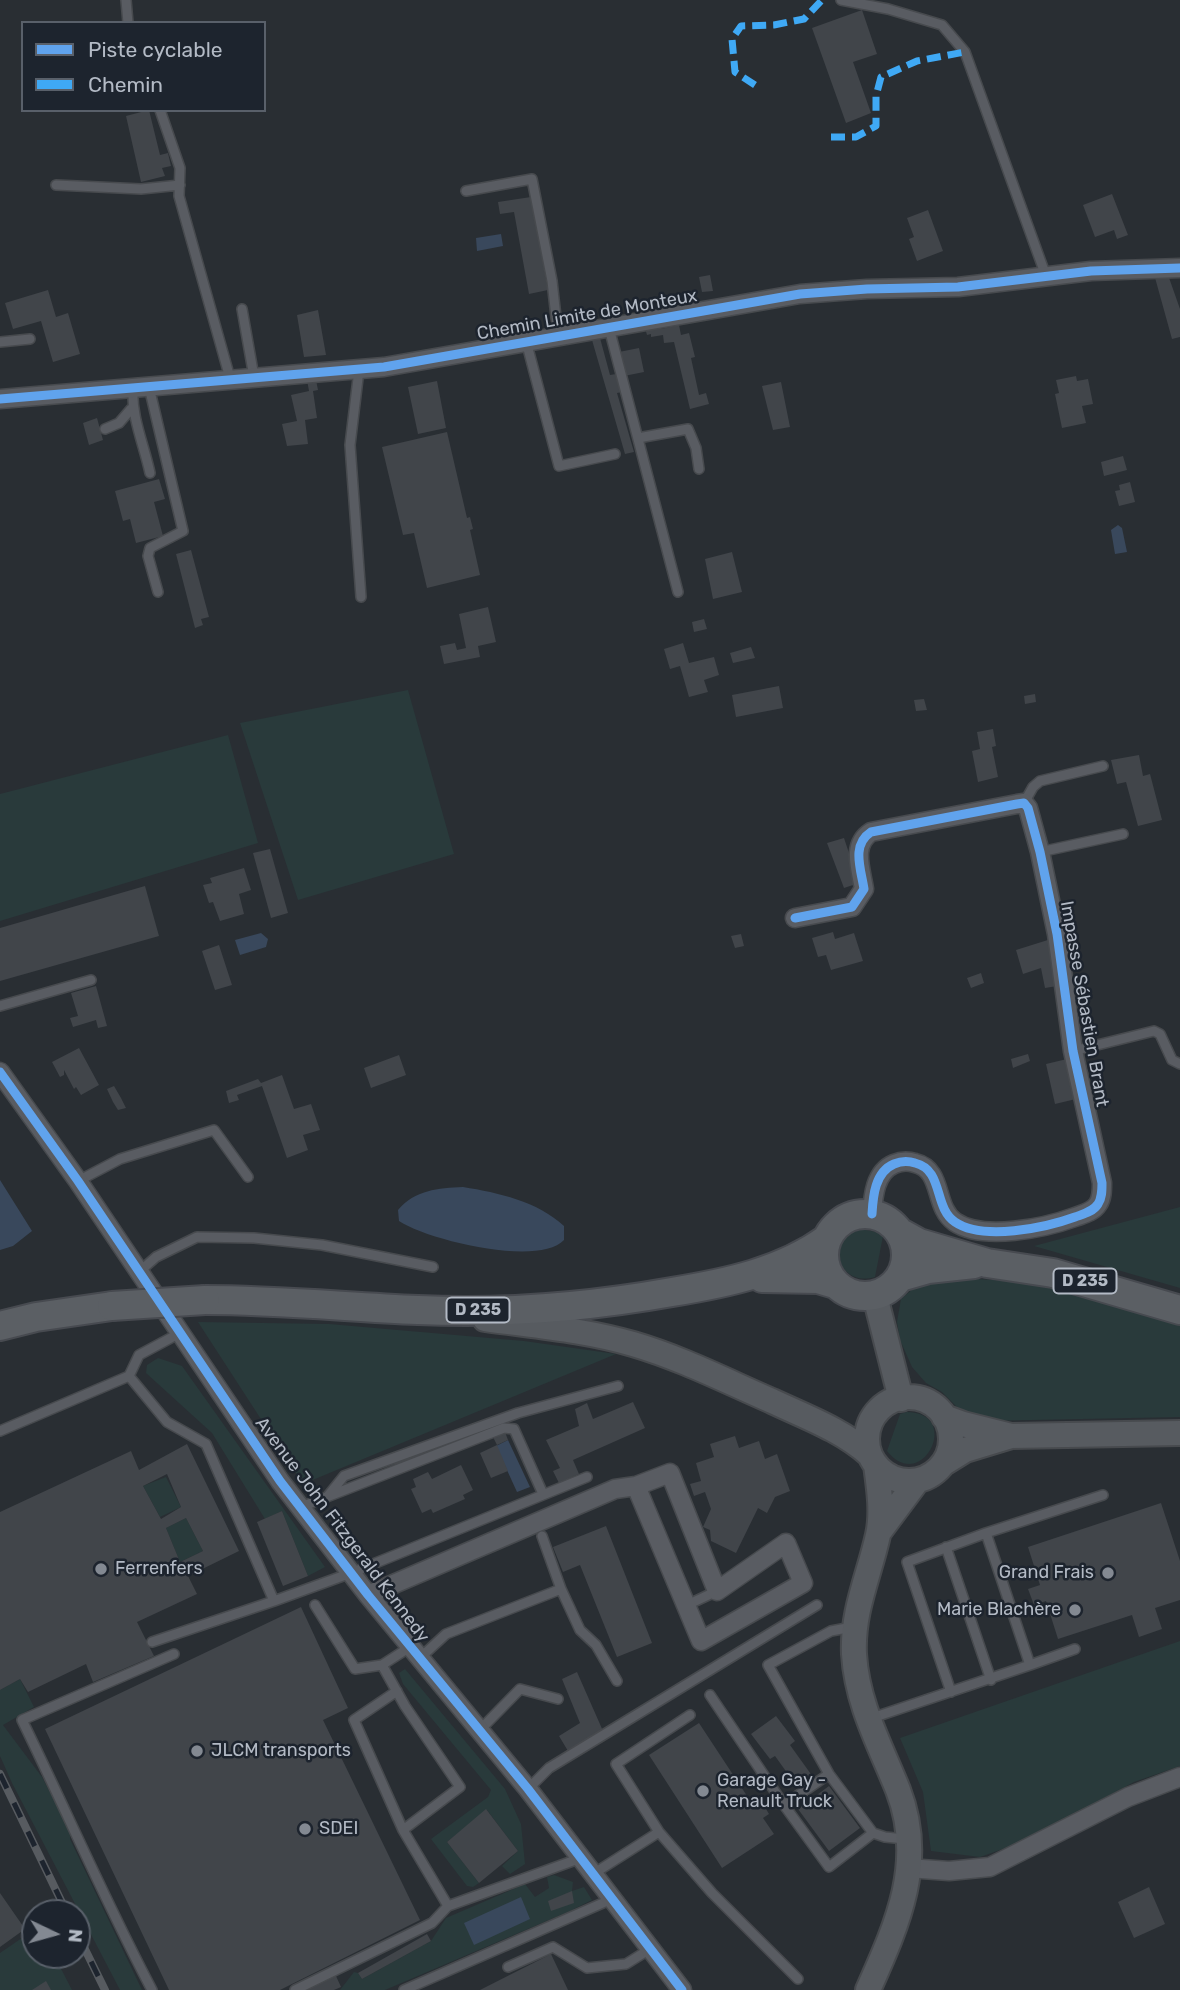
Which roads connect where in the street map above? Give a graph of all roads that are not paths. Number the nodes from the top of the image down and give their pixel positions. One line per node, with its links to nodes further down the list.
1 (126, 0): 3 (lane)
2 (841, 0): 9 (lane)
3 (128, 21)
4 (161, 112): 6 (lane)
5 (56, 185): 6 (lane)
6 (180, 185): 18 (lane)
7 (466, 191): 12 (lane)
8 (1180, 268): 9 (street, Chemin Limite de Monteux)
9 (1046, 276): 11 (street, Chemin Limite de Monteux)
10 (242, 309): 17 (lane)
11 (609, 328): 12 (street, Chemin Limite de Monteux); 23 (lane)
12 (558, 335): 14 (street, Chemin Limite de Monteux)
13 (30, 339): 15 (lane)
14 (526, 341): 16 (street, Chemin Limite de Monteux); 24 (lane)
15 (0, 342)
16 (359, 370): 17 (street, Chemin Limite de Monteux); 29 (lane)
17 (254, 377): 18 (street, Chemin Limite de Monteux)
18 (230, 378): 19 (street, Chemin Limite de Monteux)
19 (141, 388): 20 (street, Chemin Limite de Monteux); 21 (lane); 27 (lane)
20 (0, 399)
21 (131, 409): 22 (lane); 26 (lane)
22 (105, 429)
23 (638, 438): 25 (lane); 28 (lane)
24 (615, 454)
25 (699, 469)
26 (150, 473)
27 (158, 592)
28 (678, 592)
29 (361, 597)
30 (1102, 766): 31 (lane)
31 (1024, 803): 33 (street, Impasse Sébastien Brant); 34 (street)
32 (1123, 834): 33 (lane)
33 (1040, 852): 37 (street, Impasse Sébastien Brant)
34 (795, 918)
35 (91, 980): 36 (lane)
36 (0, 1006)
37 (1073, 1051): 38 (lane); 42 (street, Impasse Sébastien Brant)
38 (1180, 1063)
39 (0, 1072): 41 (street, Avenue John Fitzgerald Kennedy)
40 (248, 1177): 41 (lane)
41 (78, 1181): 47 (street, Avenue John Fitzgerald Kennedy)
42 (872, 1214): 43 (main road); 44 (main road)
43 (899, 1232): 45 (main road, D 235); 48 (main road)
44 (827, 1239): 49 (main road, D 235); 50 (main road)
45 (988, 1263): 48 (main road, D 235); 53 (main road, D 235)
46 (433, 1267): 47 (lane)
47 (139, 1272): 55 (street, Avenue John Fitzgerald Kennedy)
48 (900, 1277): 51 (main road)
49 (749, 1278): 50 (main road, D 235); 52 (main road, D 235)
50 (835, 1284): 51 (main road)
51 (875, 1296): 58 (main road)
52 (419, 1310): 54 (main road, D 235, bridge); 63 (main road)
53 (1180, 1310)
54 (0, 1325)
55 (180, 1333): 56 (lane); 71 (street, Avenue John Fitzgerald Kennedy)
56 (129, 1376): 60 (lane); 80 (lane)
57 (618, 1385): 70 (lane)
58 (901, 1399): 59 (main road); 63 (main road)
59 (944, 1417): 62 (main road); 64 (main road)
60 (0, 1431)
61 (1180, 1433): 62 (main road)
62 (1010, 1436): 64 (main road)
63 (873, 1460): 66 (main road); 72 (main road)
64 (944, 1462): 66 (main road)
65 (587, 1477): 68 (lane)
66 (917, 1481): 72 (main road)
67 (636, 1486): 78 (street); 79 (street); 83 (street)
68 (543, 1494): 70 (lane); 76 (lane)
69 (1102, 1495): 73 (lane)
70 (327, 1497): 71 (lane)
71 (300, 1507): 76 (street, Avenue John Fitzgerald Kennedy)
72 (879, 1532): 84 (main road)
73 (986, 1533): 75 (lane); 90 (lane)
74 (542, 1536): 77 (lane)
75 (946, 1547): 91 (lane); 94 (lane)
76 (351, 1573): 79 (street, Avenue John Fitzgerald Kennedy); 80 (lane)
77 (561, 1589): 87 (lane); 92 (lane)
78 (717, 1591): 83 (lane); 83 (street)
79 (368, 1595): 87 (street, Avenue John Fitzgerald Kennedy)
80 (274, 1601): 85 (lane)
81 (316, 1605): 89 (lane)
82 (817, 1605): 102 (lane)
83 (685, 1606)
84 (854, 1627): 98 (main road); 100 (lane)
85 (152, 1642)
86 (1075, 1649): 90 (lane)
87 (415, 1652): 89 (lane); 99 (street, Avenue John Fitzgerald Kennedy)
88 (174, 1654): 117 (lane)
89 (382, 1665): 93 (lane)
90 (1030, 1665): 91 (lane)
91 (991, 1680): 94 (lane)
92 (617, 1681)
93 (397, 1691): 104 (lane); 104 (lane)
94 (951, 1692): 98 (lane)
95 (710, 1695): 103 (lane)
96 (558, 1699): 99 (lane)
97 (690, 1715): 105 (lane)
98 (867, 1719): 107 (main road)
99 (480, 1731): 102 (street, Avenue John Fitzgerald Kennedy)
100 (829, 1774): 103 (lane); 106 (lane)
101 (1180, 1777): 109 (street)
102 (528, 1789): 108 (street, Avenue John Fitzgerald Kennedy)
103 (784, 1805): 106 (lane)
104 (403, 1830): 112 (lane)
105 (659, 1832): 110 (lane); 116 (lane)
106 (873, 1833): 107 (lane)
107 (908, 1840): 109 (main road)
108 (580, 1858): 110 (street, Avenue John Fitzgerald Kennedy); 112 (lane)
109 (908, 1867): 114 (main road)
110 (593, 1874): 111 (street, Avenue John Fitzgerald Kennedy)
111 (612, 1899): 113 (street, Avenue John Fitzgerald Kennedy); 119 (lane)
112 (448, 1906): 118 (lane)
113 (650, 1949): 115 (lane); 120 (street, Avenue John Fitzgerald Kennedy)
114 (883, 1956): 121 (main road); 122 (main road)
115 (508, 1967)
116 (797, 1979)
117 (152, 1990)
118 (295, 1990)
119 (404, 1990)
120 (682, 1990)
121 (856, 1990)
122 (868, 1990)

